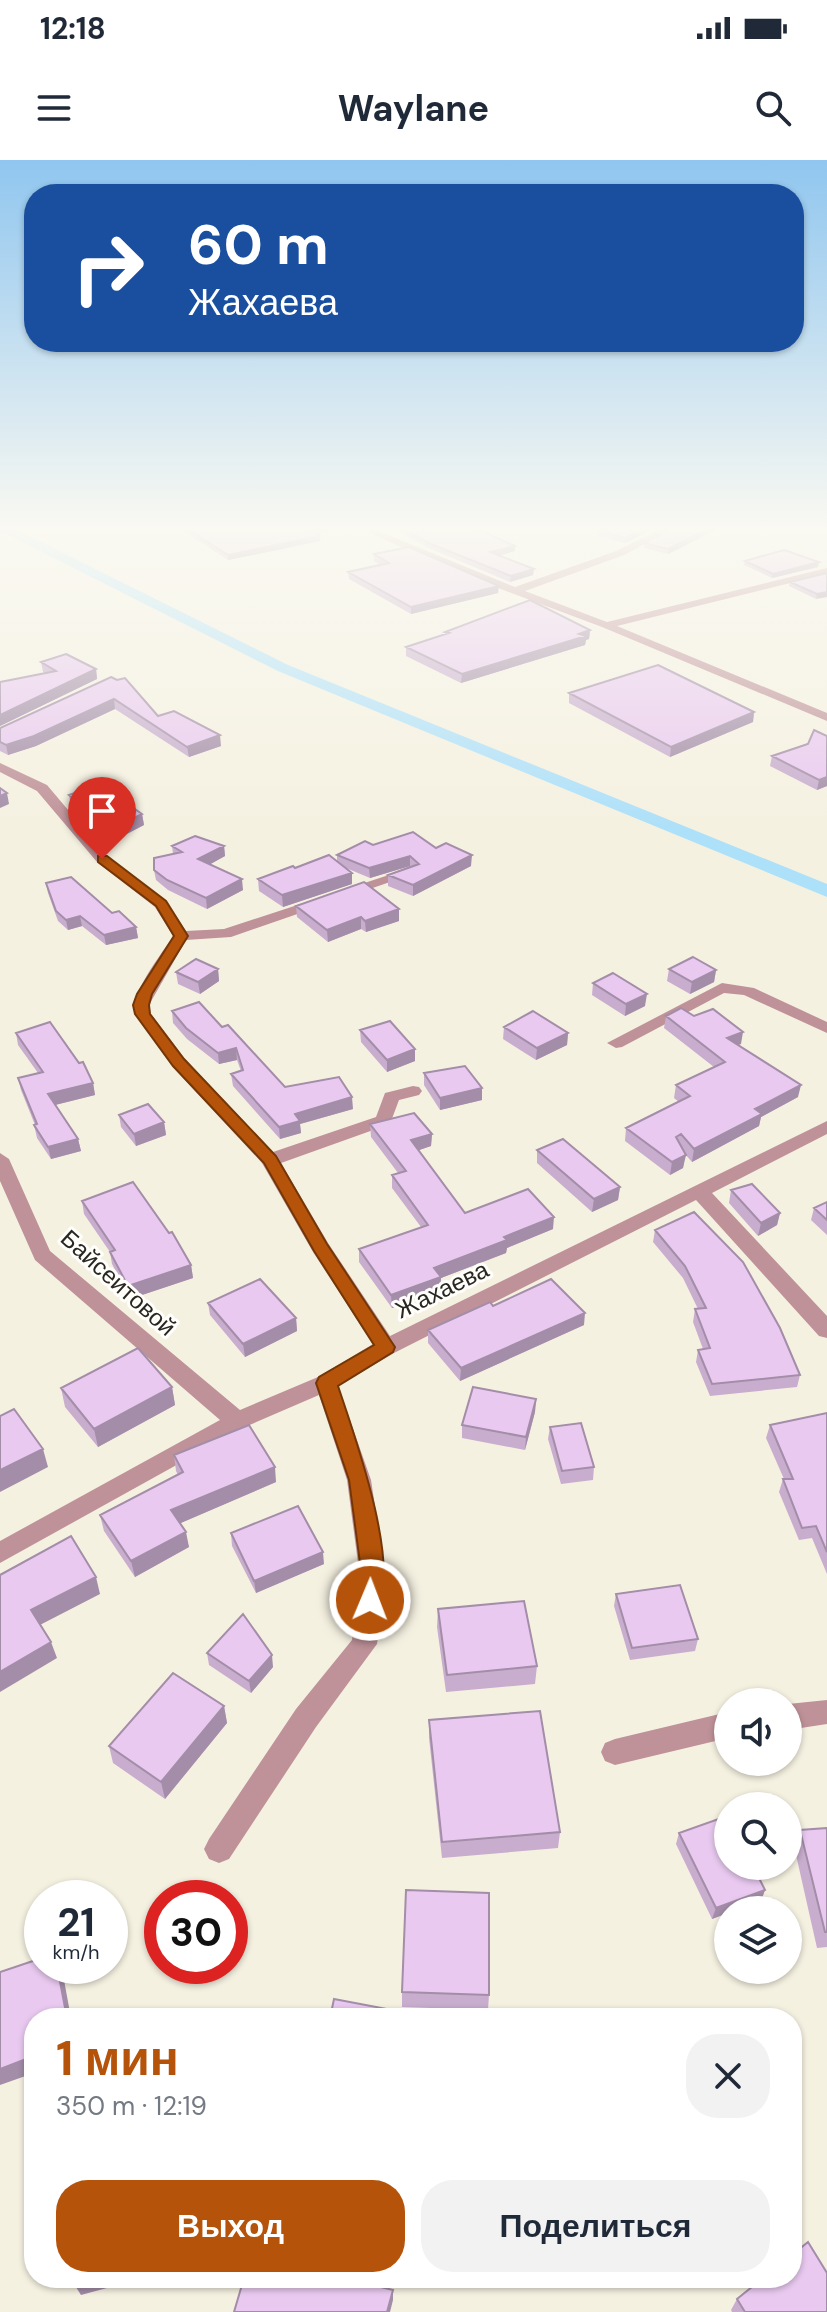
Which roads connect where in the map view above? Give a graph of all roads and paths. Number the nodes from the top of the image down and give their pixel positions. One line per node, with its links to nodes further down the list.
1 (614, 628): 2 (street)
2 (827, 717)
3 (0, 767): 5 (street)
4 (409, 873): 5 (street)
5 (181, 936): 11 (street)
6 (827, 1028): 7 (street)
7 (616, 1043)
8 (413, 1091): 11 (street)
9 (827, 1127): 12 (street, Жахаева)
10 (0, 1159): 16 (street, Байсеитовой)
11 (270, 1160): 14 (street)
12 (700, 1192): 13 (street); 14 (street, Жахаева)
13 (827, 1330)
14 (386, 1347): 15 (street, Жахаева)
15 (326, 1383): 16 (street, Жахаева); 22 (street)
16 (237, 1421): 17 (street, Жахаева)
17 (0, 1553)
18 (827, 1712): 19 (street)
19 (802, 1715)
20 (714, 1728): 21 (street)
21 (615, 1752)
22 (219, 1849)

